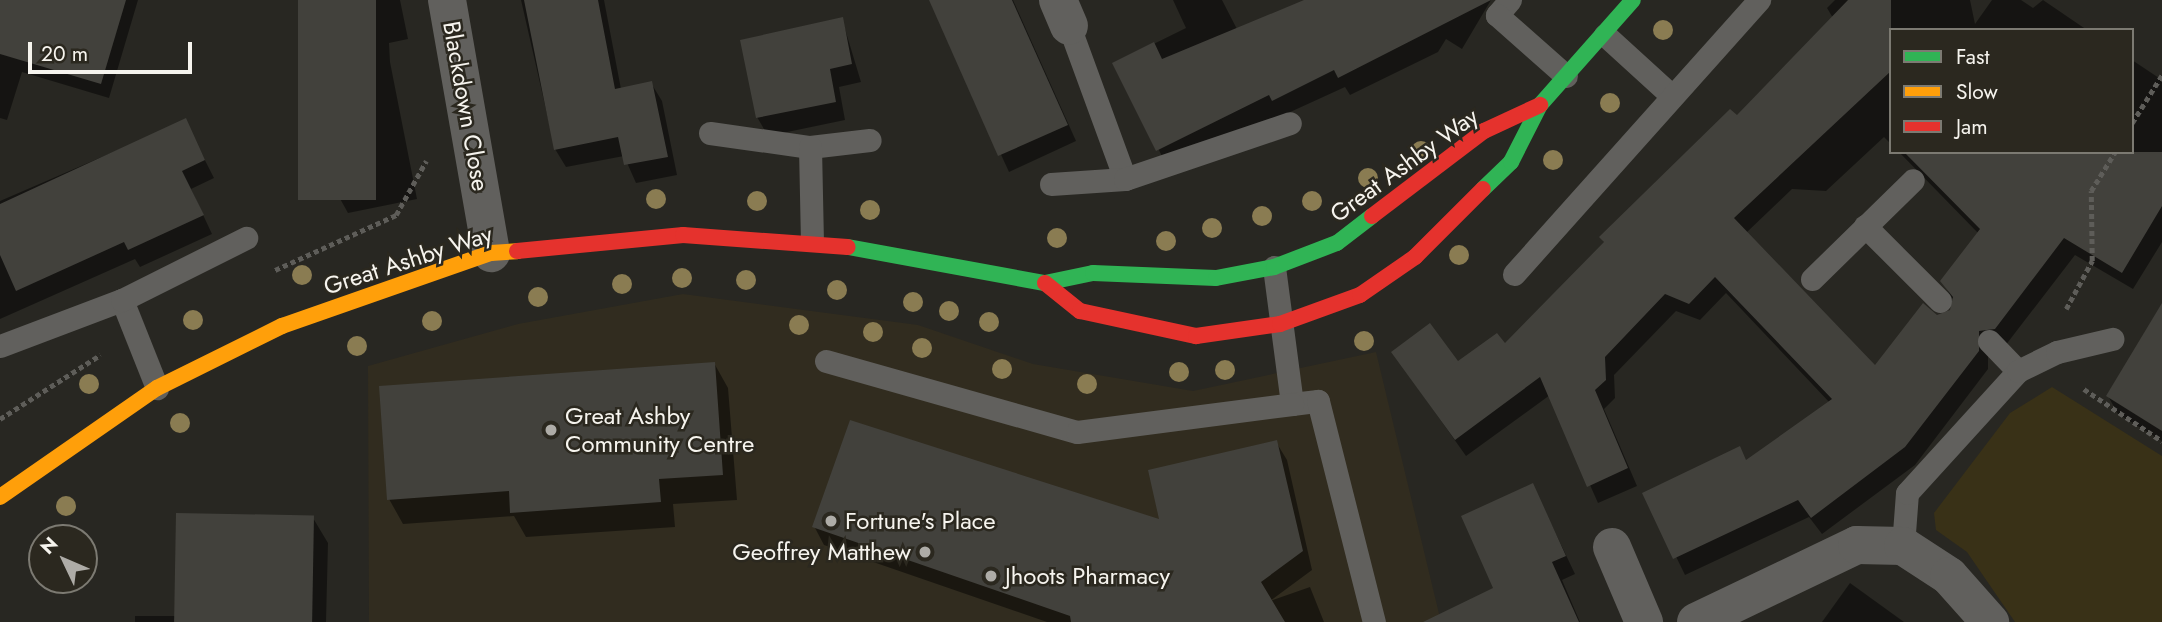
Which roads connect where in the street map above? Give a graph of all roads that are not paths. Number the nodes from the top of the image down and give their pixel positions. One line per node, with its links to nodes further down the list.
1 (447, 0): 20 (street, Blackdown Close)
2 (1510, 0): 7 (lane)
3 (1633, 0): 6 (street, Great Ashby Way)
4 (1759, 0): 8 (lane)
5 (1063, 13): 14 (lane)
6 (1605, 35): 7 (street, Great Ashby Way); 8 (lane)
7 (1566, 76): 9 (street, Great Ashby Way)
8 (1671, 95): 22 (lane)
9 (1540, 105): 21 (street, Great Ashby Way); 27 (street, Great Ashby Way)
10 (1290, 123): 14 (lane)
11 (710, 133): 13 (lane)
12 (870, 140): 13 (lane)
13 (810, 147): 19 (lane)
14 (1125, 179): 16 (lane)
15 (1913, 180): 17 (lane)
16 (1051, 184)
17 (1865, 226): 23 (lane); 26 (lane)
18 (246, 239): 25 (lane)
19 (811, 240): 20 (street, Great Ashby Way); 24 (street, Great Ashby Way)
20 (491, 253): 33 (street, Great Ashby Way)
21 (1274, 267): 24 (street, Great Ashby Way); 27 (lane)
22 (1514, 274)
23 (1812, 279)
24 (1045, 283): 27 (street, Great Ashby Way)
25 (122, 300): 30 (lane); 33 (lane)
26 (1940, 301)
27 (1280, 324): 34 (lane)
28 (2112, 339): 32 (lane)
29 (1989, 341): 32 (lane)
30 (0, 346)
31 (826, 361): 34 (lane)
32 (2018, 370): 36 (lane)
33 (158, 388): 35 (street, Great Ashby Way)
34 (1292, 404): 38 (lane)
35 (0, 497)
36 (1903, 545): 40 (street); 41 (street)
37 (1612, 548): 39 (street)
38 (1374, 622)
39 (1644, 622)
40 (1696, 622)
41 (1990, 622)

